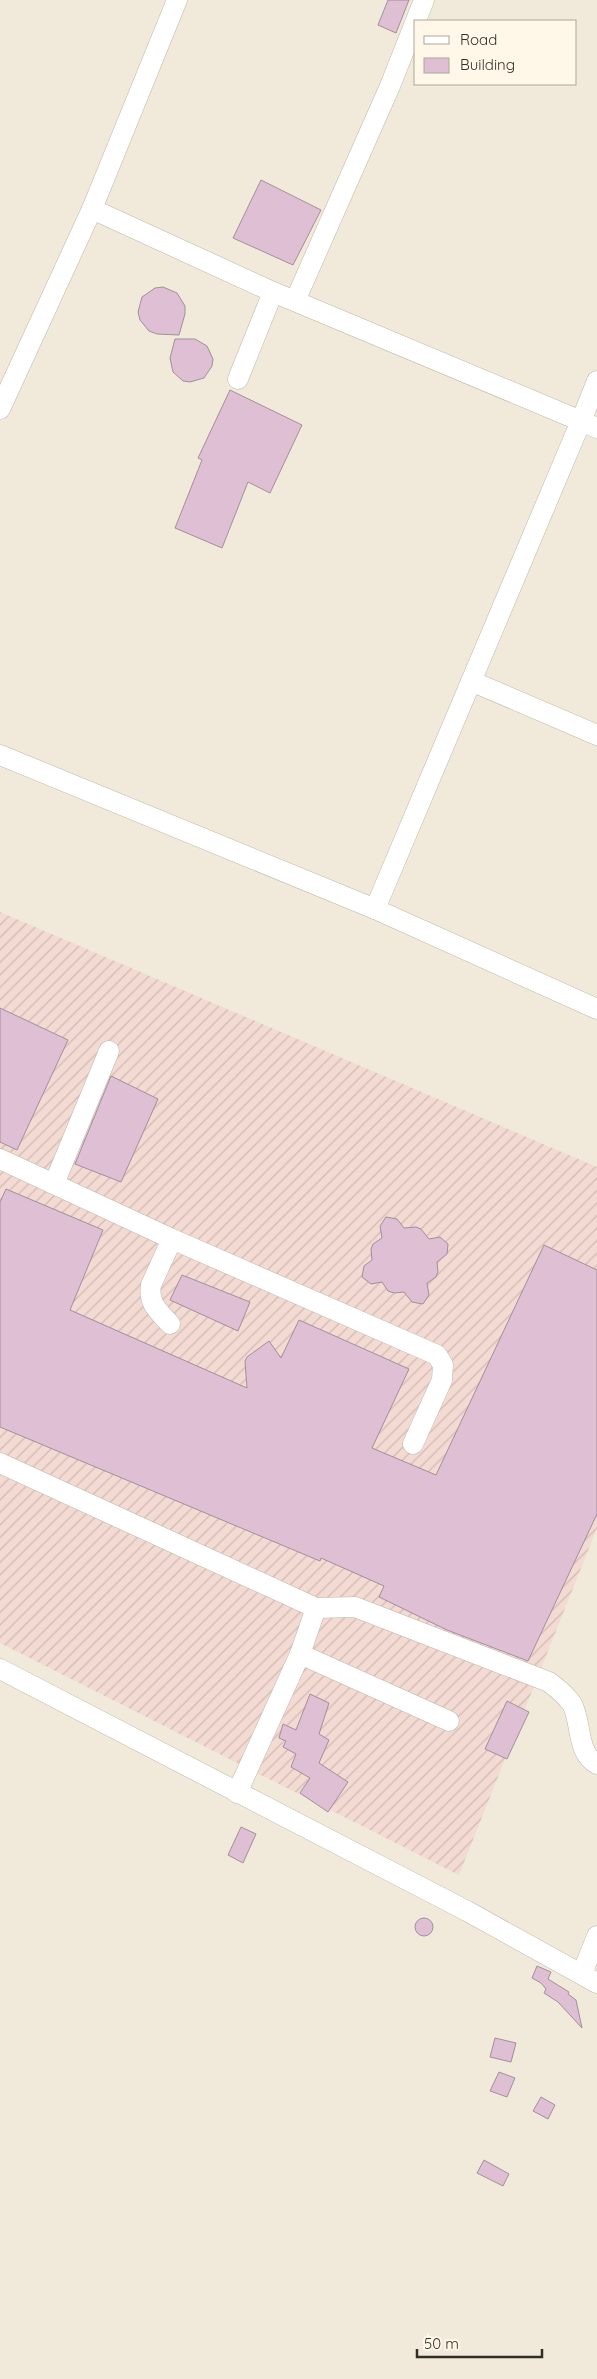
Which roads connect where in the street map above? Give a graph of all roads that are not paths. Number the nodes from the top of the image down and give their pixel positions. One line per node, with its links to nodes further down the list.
1 (177, 0): 5 (street)
2 (424, 0): 3 (street)
3 (416, 20)
4 (414, 25): 7 (street)
5 (92, 209): 6 (street); 10 (street)
6 (273, 292): 7 (street); 8 (street)
7 (295, 301): 11 (street)
8 (238, 379)
9 (597, 381): 11 (street)
10 (0, 409)
11 (589, 425): 12 (street)
12 (471, 681): 13 (street); 15 (street)
13 (597, 735)
14 (0, 755): 15 (street)
15 (375, 909): 16 (street)
16 (597, 1010)
17 (110, 1051): 19 (street)
18 (0, 1159): 19 (street)
19 (54, 1184): 20 (street)
20 (172, 1239): 21 (street); 22 (street)
21 (170, 1324)
22 (414, 1444)
23 (0, 1463): 24 (street)
24 (316, 1608): 25 (street); 28 (street)
25 (300, 1654): 27 (street); 29 (street)
26 (0, 1669): 29 (street)
27 (449, 1721)
28 (597, 1764)
29 (237, 1793): 31 (street)
30 (597, 1936): 31 (street)
31 (590, 1979)

